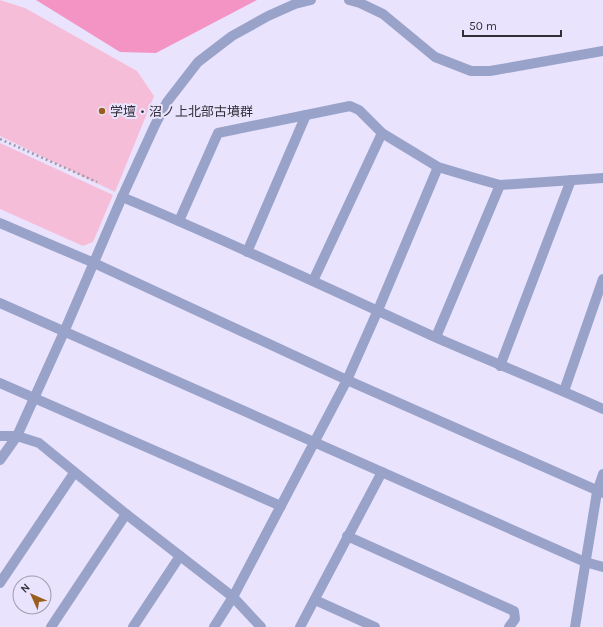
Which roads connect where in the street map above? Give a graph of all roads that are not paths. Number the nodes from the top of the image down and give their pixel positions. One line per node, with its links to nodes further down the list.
1 (311, 0): 10 (street)
2 (349, 0): 3 (street)
3 (603, 51)
4 (306, 114): 5 (street); 11 (street); 13 (street)
5 (382, 133): 6 (street); 16 (street)
6 (438, 167): 9 (street); 18 (street)
7 (603, 178): 8 (street)
8 (571, 180): 9 (street); 21 (street)
9 (500, 185): 20 (street)
10 (122, 197): 11 (street); 14 (street)
11 (179, 221): 13 (street)
12 (0, 223): 14 (street)
13 (247, 252): 16 (street)
14 (94, 264): 19 (street); 22 (street)
15 (603, 279): 24 (street)
16 (313, 281): 18 (street)
17 (0, 303): 19 (street)
18 (378, 310): 20 (street); 22 (street)
19 (64, 332): 25 (street); 29 (street)
20 (436, 337): 21 (street)
21 (500, 366): 24 (street)
22 (347, 380): 29 (street); 34 (street)
23 (0, 383): 25 (street)
24 (564, 391): 26 (street)
25 (34, 398): 28 (street); 35 (street)
26 (603, 409)
27 (0, 436): 28 (street)
28 (17, 436): 30 (street); 32 (street)
29 (315, 442): 31 (street); 35 (street)
30 (0, 460)
31 (382, 472): 37 (street); 39 (street)
32 (74, 473): 36 (street); 41 (street)
33 (603, 474): 34 (street)
34 (600, 492): 39 (street)
35 (281, 506): 42 (street)
36 (126, 514): 38 (street); 44 (street)
37 (347, 536): 43 (street); 50 (street)
38 (180, 556): 42 (street); 45 (street)
39 (585, 562): 40 (street); 51 (street)
40 (603, 567)
41 (0, 583)
42 (233, 597): 46 (street); 47 (street)
43 (315, 600): 48 (street); 49 (street)
44 (51, 627)
45 (133, 627)
46 (214, 627)
47 (261, 627)
48 (300, 627)
49 (375, 627)
50 (509, 627)
51 (575, 627)

